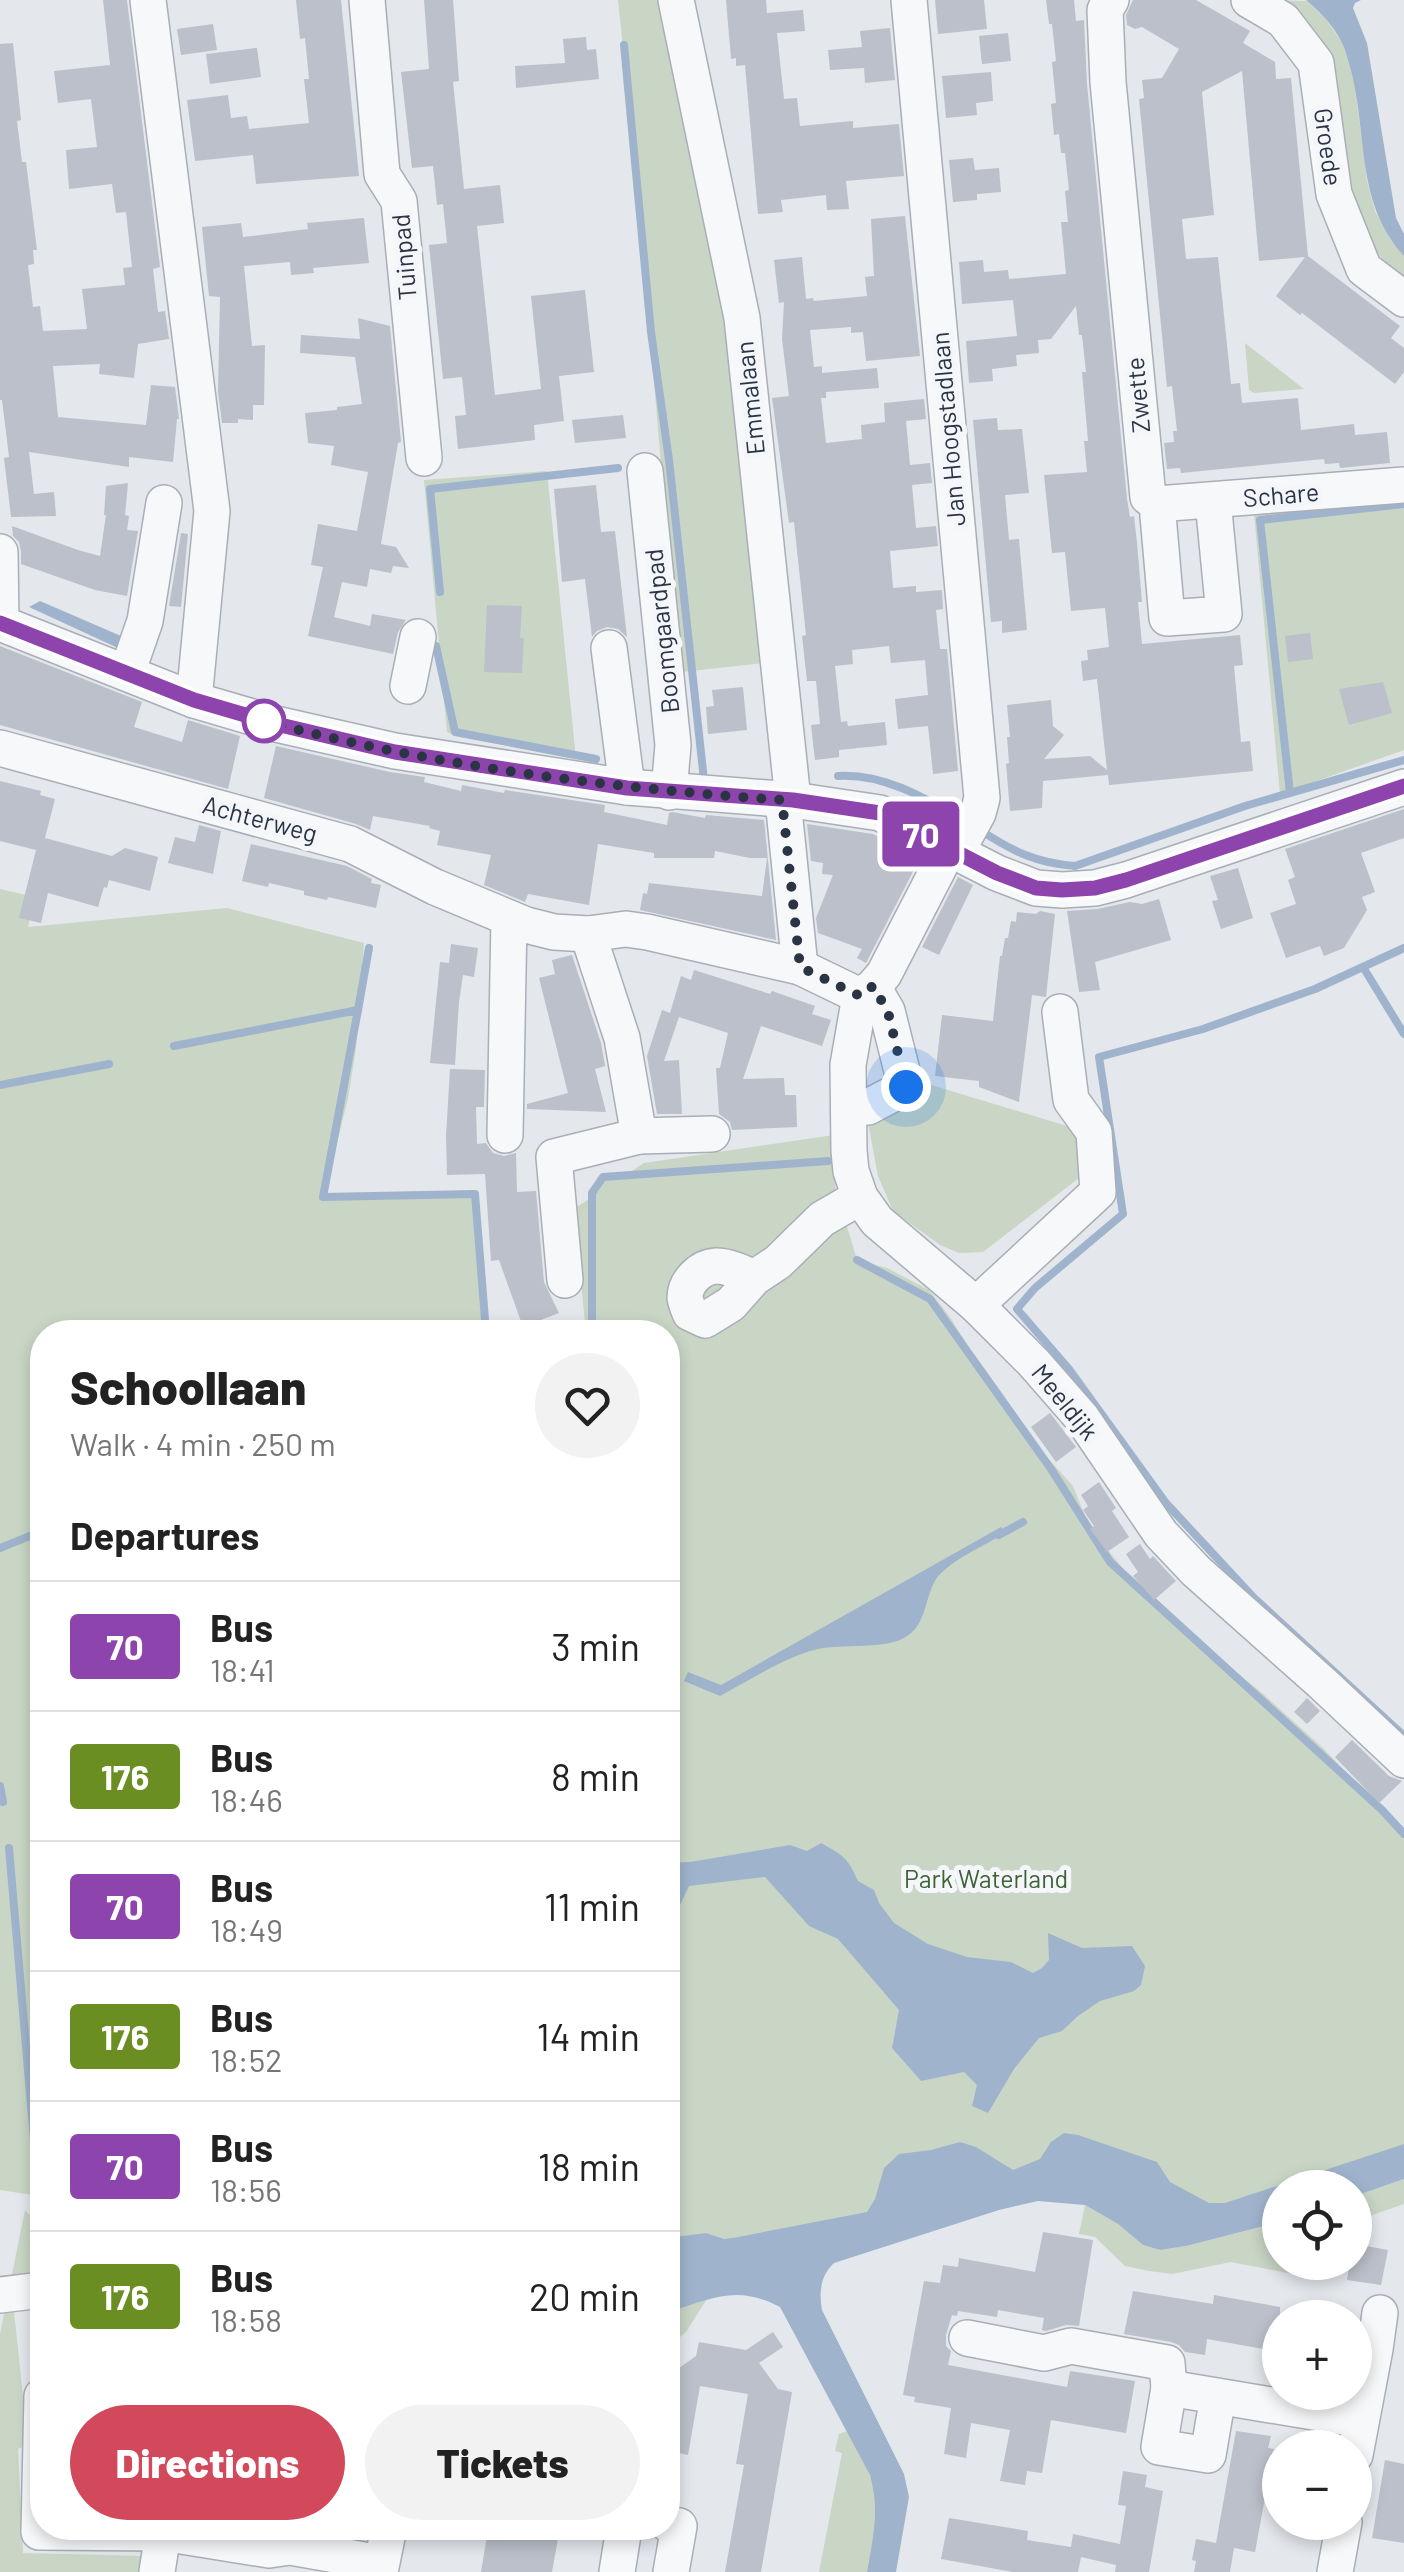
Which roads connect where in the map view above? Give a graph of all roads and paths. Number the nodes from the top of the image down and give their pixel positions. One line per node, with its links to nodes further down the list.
1 (148, 0): 20 (street)
2 (367, 0): 8 (street, Tuinpad)
3 (676, 0): 25 (street, Emmalaan)
4 (909, 0): 26 (street, Jan Hoogstadlaan)
5 (1111, 0): 13 (street, Zwette)
6 (1249, 0): 7 (street, Groede)
7 (1404, 299)
8 (424, 458)
9 (646, 471): 24 (street, Boomgaardpad)
10 (1404, 485): 11 (street, Schare)
11 (1213, 501): 13 (street, Schare); 13 (street, Zwette)
12 (164, 503): 18 (street)
13 (1157, 504)
14 (0, 552): 15 (street)
15 (0, 623): 18 (street)
16 (418, 637): 19 (street)
17 (609, 648): 23 (street)
18 (127, 673): 20 (street)
19 (408, 686)
20 (194, 700): 23 (street)
21 (0, 748): 27 (street, Achterweg)
22 (1404, 786): 26 (street)
23 (627, 788): 24 (street)
24 (669, 792): 25 (street)
25 (788, 800): 26 (street); 29 (street, Emmalaan)
26 (962, 836): 30 (street)
27 (509, 918): 28 (street, Achterweg); 34 (street)
28 (588, 934): 29 (street, Achterweg); 35 (street)
29 (800, 967): 30 (street, Achterweg)
30 (867, 991): 32 (street); 32 (street)
31 (1060, 1012): 39 (street)
32 (849, 1108): 36 (street)
33 (712, 1134): 35 (street)
34 (505, 1135)
35 (638, 1136): 38 (street)
36 (860, 1197): 37 (street); 39 (street, Meeldijk)
37 (754, 1278)
38 (565, 1280)
39 (976, 1305): 40 (street, Meeldijk)
40 (1404, 1760)
41 (30, 2291): 42 (street)
42 (0, 2295)
43 (1380, 2313): 45 (street)
44 (967, 2338): 46 (street)
45 (1390, 2352): 48 (street)
46 (1169, 2388): 47 (street); 47 (street)
47 (1218, 2396): 48 (street)
48 (1361, 2420): 49 (street)
49 (1359, 2430)
50 (162, 2540): 57 (street)
51 (207, 2540): 56 (street)
52 (387, 2540): 56 (street)
53 (622, 2540): 58 (street)
54 (677, 2540): 59 (street)
55 (1341, 2540): 60 (street)
56 (381, 2568)
57 (158, 2572)
58 (617, 2572)
59 (672, 2572)
60 (1335, 2572)

